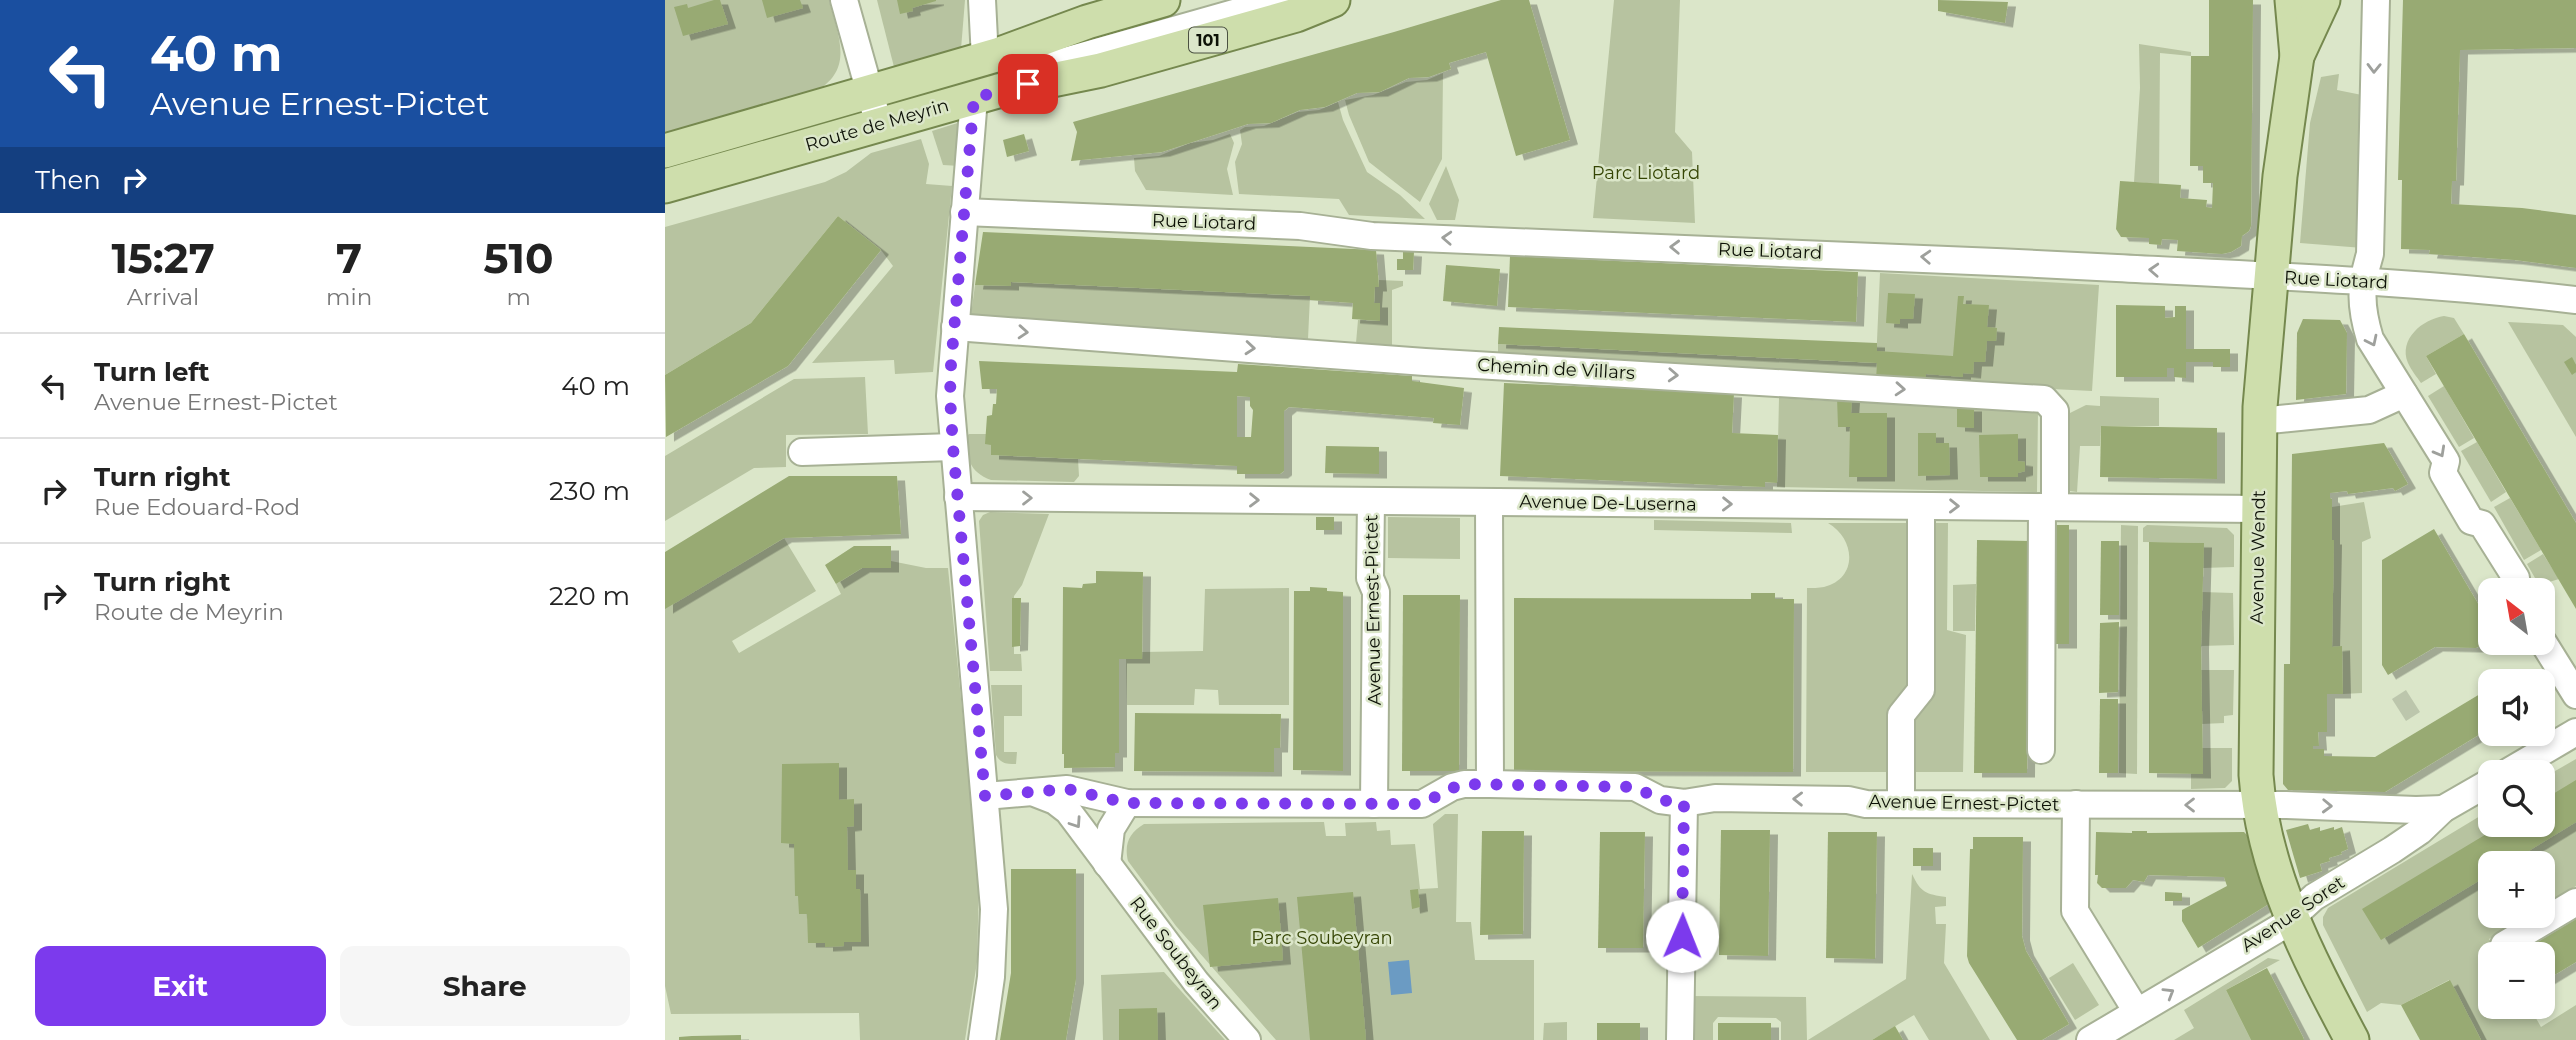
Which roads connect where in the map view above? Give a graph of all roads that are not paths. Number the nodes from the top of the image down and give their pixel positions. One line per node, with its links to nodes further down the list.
1 (844, 0): 13 (street)
2 (982, 0): 11 (street)
3 (1163, 0): 11 (main road, Route de Meyrin / 101)
4 (1233, 0): 13 (street)
5 (1280, 0): 13 (street)
6 (1333, 0): 12 (main road, Route de Meyrin / 101)
7 (2292, 0): 10 (main road, Avenue Wendt)
8 (2323, 0): 10 (main road, Avenue Wendt)
9 (2376, 0): 20 (street, one-way to 20)
10 (2297, 56): 19 (main road, Avenue Wendt)
11 (985, 59): 13 (main road, Route de Meyrin / 101)
12 (974, 98): 13 (main road, Route de Meyrin / 101); 18 (street)
13 (873, 103): 14 (main road, Route de Meyrin / 101); 15 (street); 16 (street); 17 (main road, Route de Meyrin / 101)
14 (665, 151)
15 (665, 162)
16 (665, 175)
17 (665, 186)
18 (964, 212): 19 (street, Rue Liotard, one-way to 18); 22 (street)
19 (2271, 276): 20 (street, Rue Liotard); 24 (main road, Avenue Wendt)
20 (2362, 281): 21 (street, Rue Liotard); 23 (street, one-way to 23)
21 (2576, 300)
22 (955, 327): 25 (street); 31 (street, Chemin de Villars, one-way to 31)
23 (2405, 394): 24 (street); 33 (street, one-way to 33)
24 (2260, 421): 32 (main road, Avenue Wendt)
25 (953, 447): 26 (street); 27 (street)
26 (802, 452)
27 (958, 497): 28 (street, Avenue De-Luserna, one-way to 28); 42 (street)
28 (1371, 501): 29 (street, Avenue De-Luserna); 46 (street, Avenue Ernest-Pictet)
29 (1489, 502): 30 (street, Avenue De-Luserna, one-way to 30); 39 (street)
30 (1921, 506): 31 (street, Avenue De-Luserna, one-way to 31); 45 (street)
31 (2048, 507): 32 (street, Avenue De-Luserna); 37 (street, Chemin de Villars)
32 (2259, 509): 48 (main road, Avenue Wendt)
33 (2516, 578)
34 (2551, 655): 35 (street)
35 (2576, 695)
36 (2576, 733): 38 (street)
37 (2041, 750)
38 (2529, 760)
39 (1490, 783): 44 (street, Avenue Ernest-Pictet); 46 (street, Avenue Ernest-Pictet)
40 (2478, 789): 49 (street, Avenue Soret)
41 (1037, 794): 42 (street, Avenue Ernest-Pictet); 43 (street, Avenue Ernest-Pictet); 50 (street, Rue Soubeyran, one-way to 50)
42 (985, 796): 55 (street)
43 (1127, 803): 46 (street, Avenue Ernest-Pictet); 50 (street)
44 (1684, 803): 45 (street, Avenue Ernest-Pictet, one-way to 44); 57 (street)
45 (1901, 803): 47 (street, Avenue Ernest-Pictet)
46 (1374, 804)
47 (2075, 804): 48 (street, Avenue Ernest-Pictet, one-way to 47); 54 (street)
48 (2258, 804): 49 (street, Avenue Ernest-Pictet, one-way to 49); 52 (main road, Avenue Wendt)
49 (2443, 809): 52 (street, Avenue Soret)
50 (1107, 864): 56 (street, Rue Soubeyran)
51 (2576, 902): 53 (street)
52 (2292, 917): 54 (street, Avenue Soret, one-way to 52); 59 (main road, Avenue Wendt)
53 (2509, 942)
54 (2137, 1012): 58 (street, Avenue Soret)
55 (982, 1040)
56 (1247, 1040)
57 (1680, 1040)
58 (2090, 1040)
59 (2352, 1040)

